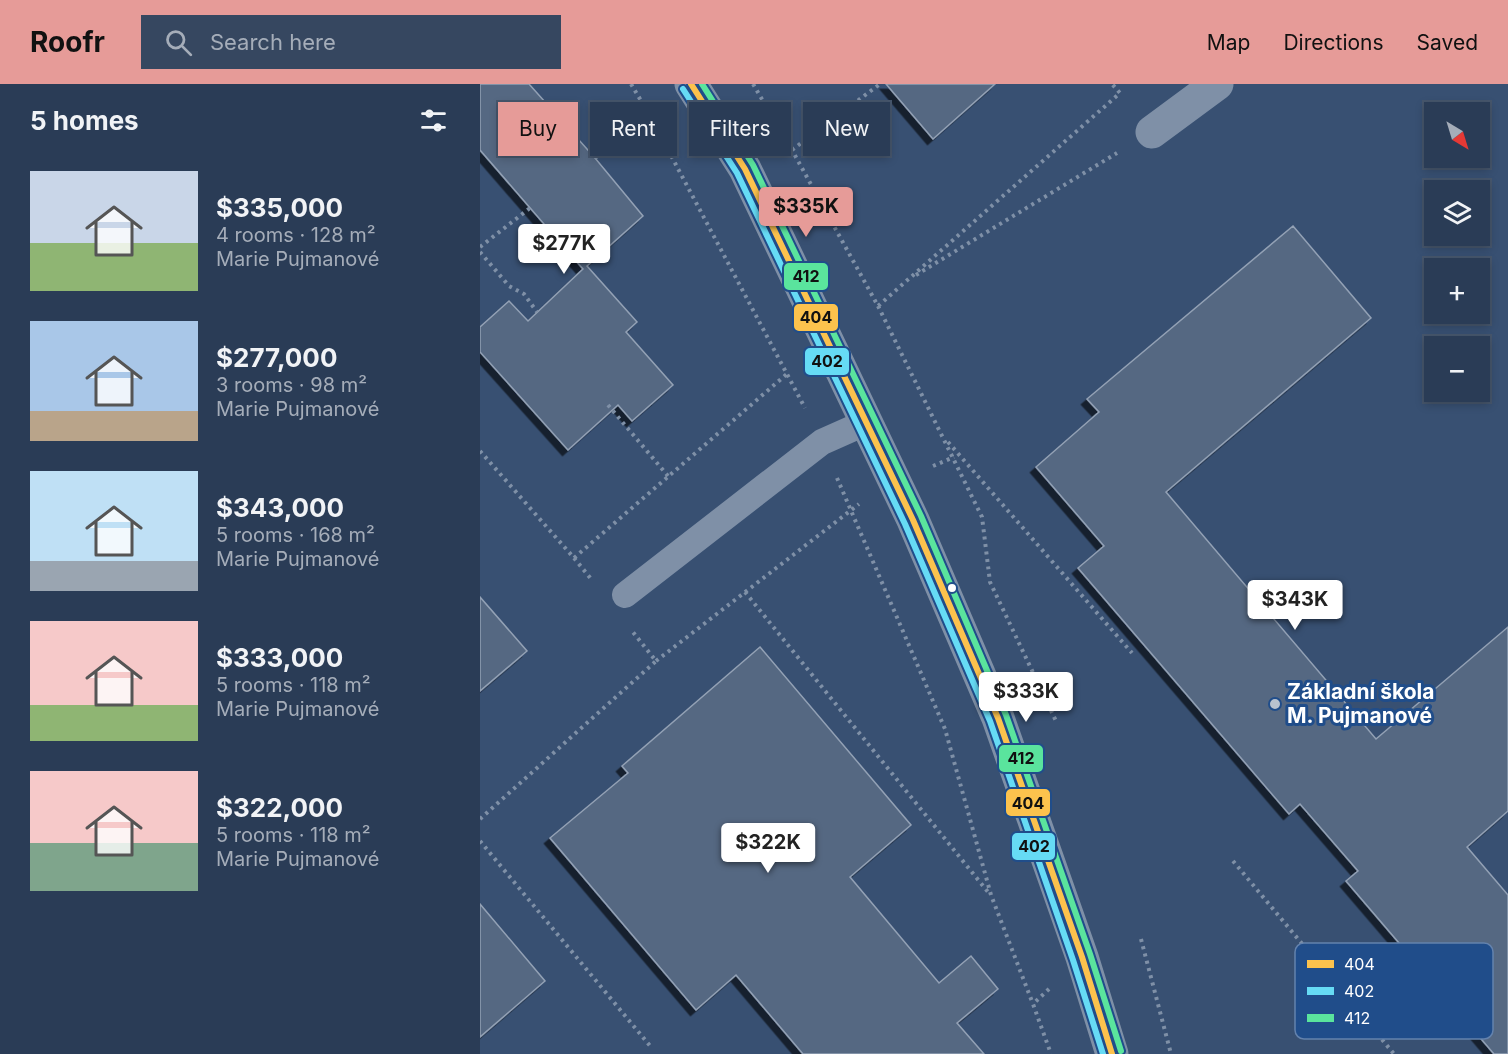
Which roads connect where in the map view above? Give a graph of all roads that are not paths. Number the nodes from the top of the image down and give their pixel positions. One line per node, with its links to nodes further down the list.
1 (692, 84): 4 (street)
2 (1216, 84): 3 (street)
3 (1152, 132)
4 (867, 422): 5 (lane); 6 (street)
5 (625, 595)
6 (1112, 1054)

